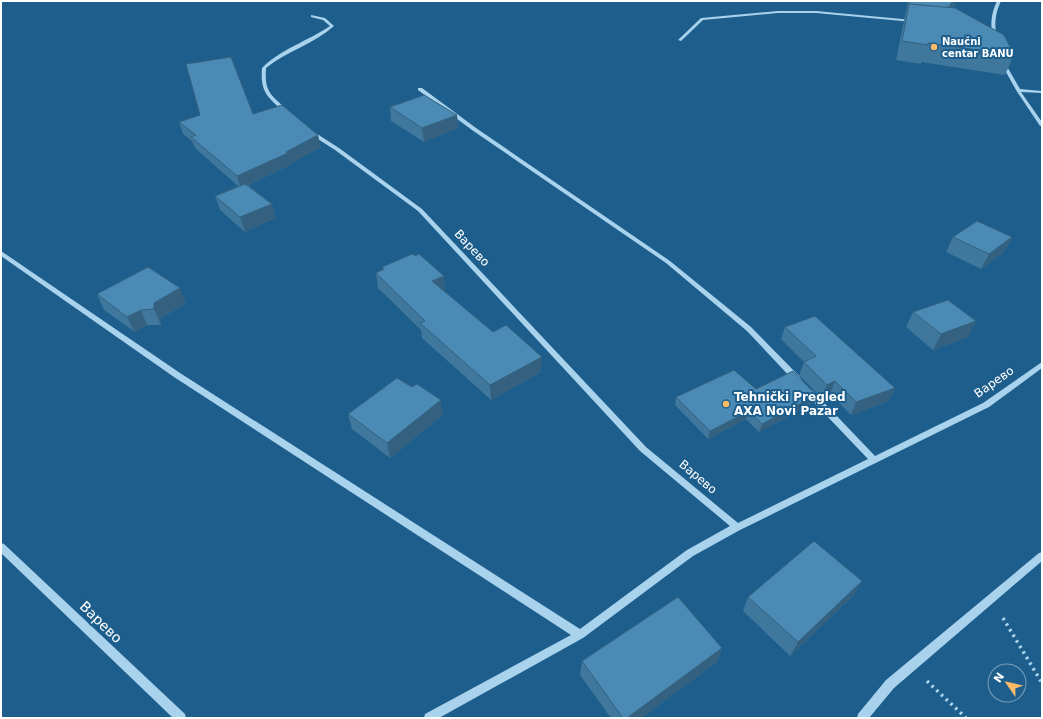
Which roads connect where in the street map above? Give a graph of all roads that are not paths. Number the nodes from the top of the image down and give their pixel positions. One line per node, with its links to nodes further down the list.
1 (999, 1): 5 (street)
2 (312, 16): 12 (street)
3 (916, 21): 6 (street)
4 (985, 28): 5 (street)
5 (993, 29): 7 (street)
6 (680, 40)
7 (997, 46)
8 (1002, 59): 10 (street)
9 (420, 89): 17 (street)
10 (1018, 90): 11 (street); 13 (street)
11 (1042, 92)
12 (290, 114)
13 (1042, 125)
14 (307, 130): 18 (street, Варево)
15 (1, 253): 21 (street)
16 (1042, 364): 17 (street, Варево)
17 (874, 460): 18 (street, Варево)
18 (737, 527): 21 (street, Варево)
19 (1, 547): 22 (street, Варево)
20 (1042, 556): 24 (street)
21 (580, 635): 23 (street, Варево)
22 (181, 718)
23 (429, 718)
24 (862, 718)

